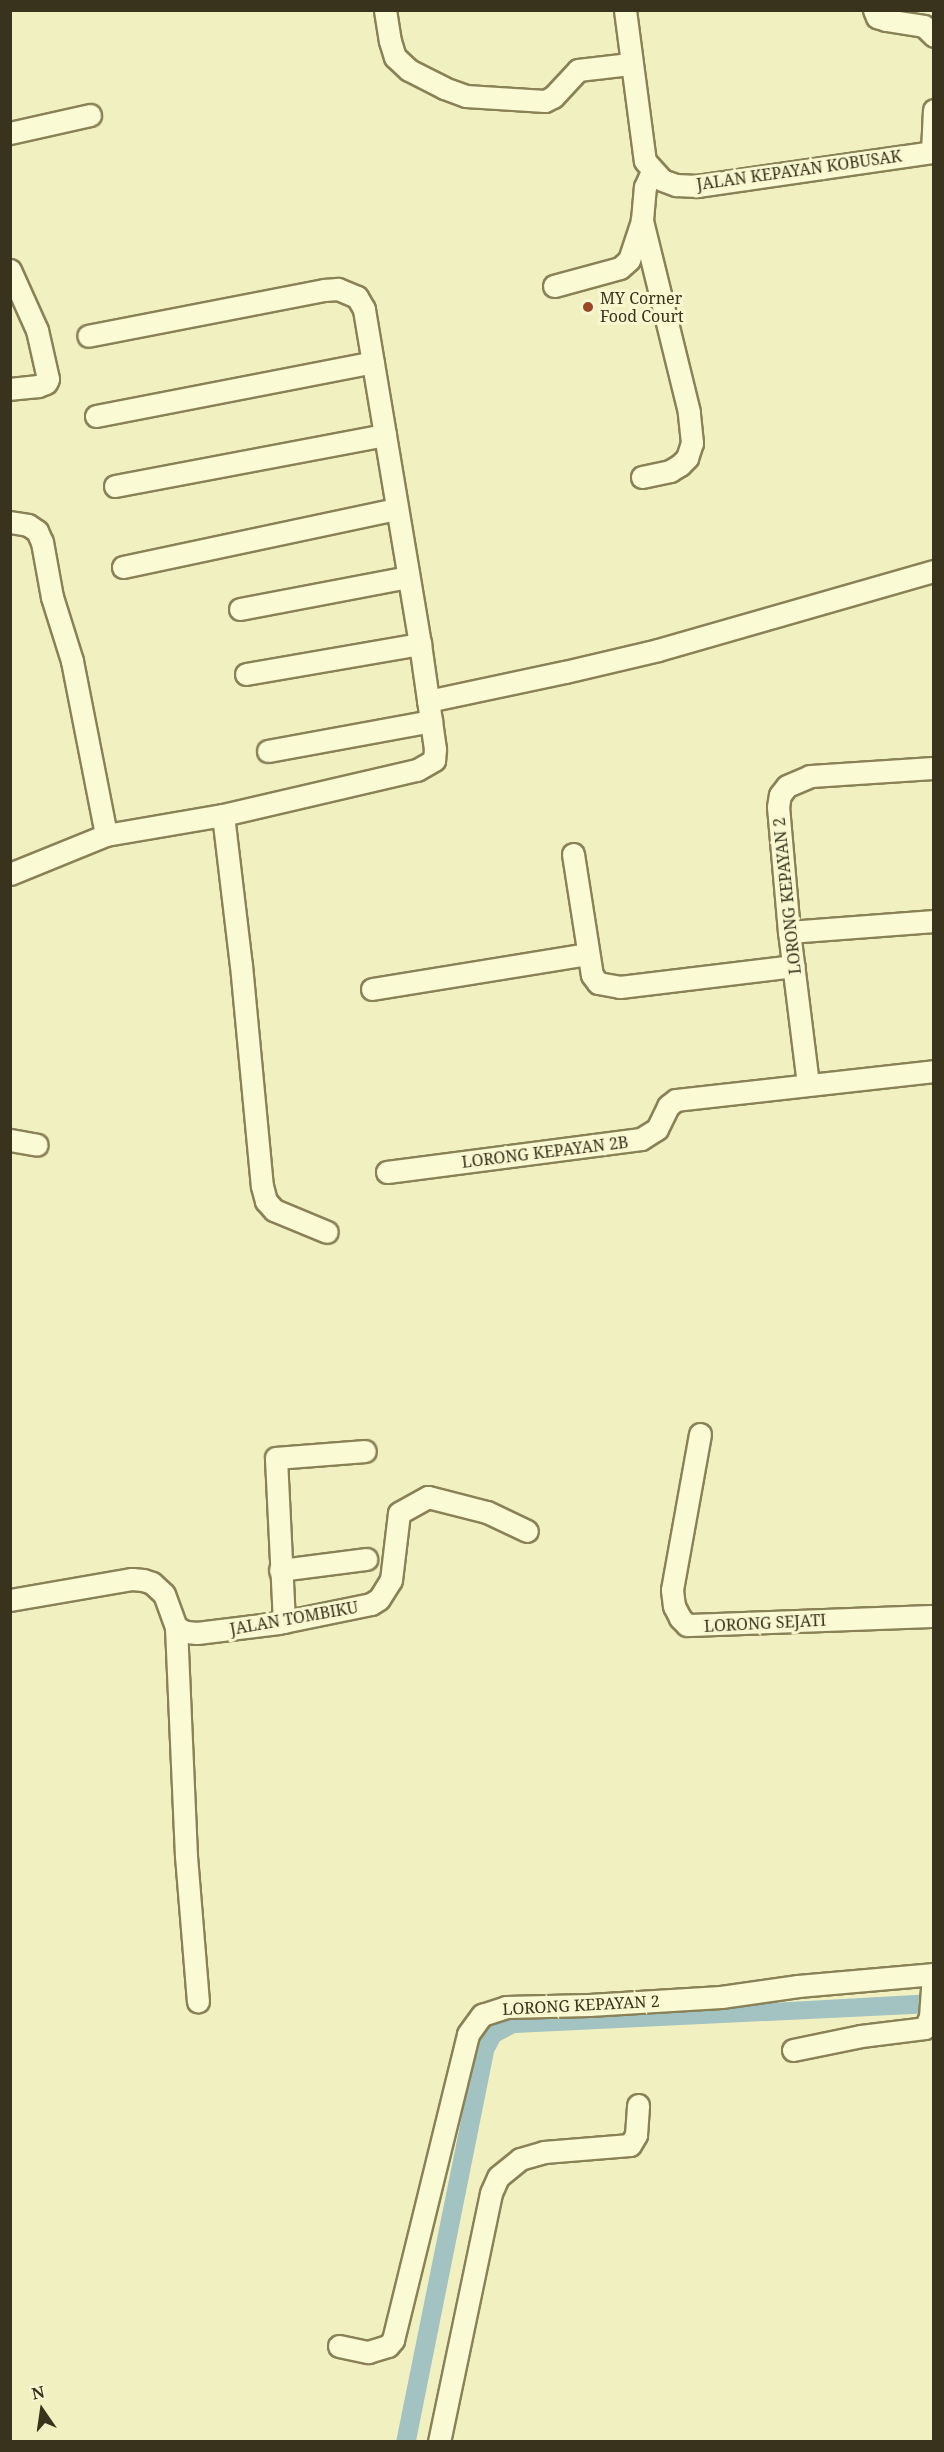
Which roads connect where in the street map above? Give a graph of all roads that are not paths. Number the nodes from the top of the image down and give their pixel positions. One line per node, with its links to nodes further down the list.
1 (385, 10): 5 (street)
2 (625, 10): 5 (street)
3 (874, 10): 4 (street)
4 (933, 36)
5 (630, 64): 10 (street)
6 (933, 110): 9 (street)
7 (90, 115): 8 (street)
8 (10, 133)
9 (933, 152): 10 (street, JALAN KEPAYAN KOBUSAK)
10 (652, 171): 11 (street)
11 (642, 220): 13 (street); 19 (street)
12 (10, 270): 16 (street)
13 (554, 286)
14 (88, 336): 15 (street)
15 (373, 362): 17 (street); 18 (street)
16 (10, 389)
17 (96, 417)
18 (385, 435): 20 (street); 21 (street)
19 (642, 477)
20 (115, 486)
21 (396, 509): 23 (street); 25 (street)
22 (10, 522): 33 (street)
23 (123, 567)
24 (933, 571): 29 (street)
25 (408, 578): 26 (street); 27 (street)
26 (240, 609)
27 (420, 644): 28 (street); 29 (street)
28 (246, 674)
29 (429, 711): 30 (street); 32 (street)
30 (268, 751)
31 (933, 768): 37 (street, LORONG KEPAYAN 2)
32 (223, 815): 33 (street); 46 (street)
33 (106, 836): 35 (street)
34 (573, 854): 38 (street)
35 (10, 874)
36 (933, 921): 37 (street)
37 (789, 932): 39 (street, LORONG KEPAYAN 2)
38 (588, 954): 39 (street); 40 (street)
39 (794, 966): 42 (street, LORONG KEPAYAN 2)
40 (372, 989)
41 (933, 1071): 42 (street, LORONG KEPAYAN 2B)
42 (807, 1084): 45 (street, LORONG KEPAYAN 2B)
43 (10, 1140): 44 (street)
44 (37, 1145)
45 (387, 1172)
46 (327, 1232)
47 (700, 1434): 53 (street, LORONG SEJATI)
48 (365, 1451): 51 (street)
49 (526, 1531): 54 (street, JALAN TOMBIKU)
50 (366, 1559): 51 (street)
51 (280, 1570): 54 (street)
52 (10, 1600): 55 (street)
53 (933, 1616)
54 (284, 1622): 55 (street, JALAN TOMBIKU)
55 (176, 1627): 57 (street)
56 (932, 1980): 58 (street); 60 (street, LORONG KEPAYAN 2)
57 (198, 2002)
58 (793, 2050)
59 (638, 2105): 61 (street)
60 (339, 2346)
61 (440, 2442)

